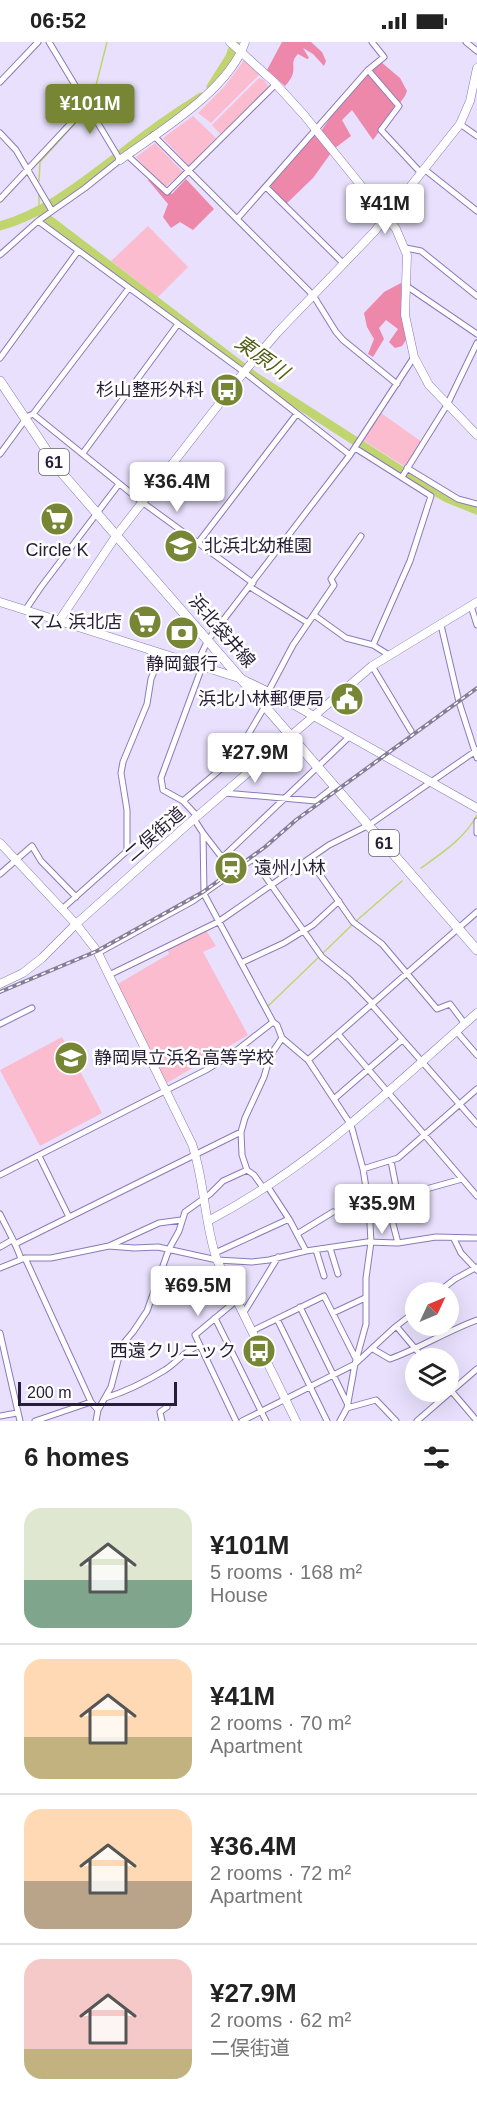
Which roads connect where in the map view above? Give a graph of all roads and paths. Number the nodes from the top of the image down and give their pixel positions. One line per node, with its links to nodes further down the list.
1 (38, 42): 10 (street)
2 (49, 42): 12 (street)
3 (245, 42): 6 (street)
4 (372, 42): 9 (street)
5 (466, 42): 7 (street)
6 (236, 47): 11 (street); 16 (street)
7 (477, 51)
8 (477, 68): 13 (street)
9 (368, 70): 14 (street); 21 (street)
10 (0, 82)
11 (276, 84): 14 (street); 20 (street)
12 (87, 106): 18 (street); 19 (street)
13 (460, 124): 17 (street); 21 (street)
14 (316, 130): 22 (street); 26 (street)
15 (0, 133): 19 (street)
16 (153, 135): 18 (street); 20 (street)
17 (477, 136)
18 (120, 156): 20 (street); 24 (street)
19 (28, 171): 23 (street); 24 (street)
20 (189, 171): 27 (street)
21 (422, 171): 25 (street); 26 (street)
22 (266, 187): 27 (street); 32 (street)
23 (0, 199)
24 (51, 209): 28 (street)
25 (477, 211)
26 (387, 217): 29 (street); 32 (street)
27 (237, 219): 35 (street)
28 (38, 220): 30 (street); 31 (street)
29 (406, 248): 33 (street); 36 (street)
30 (78, 251): 34 (street); 42 (street)
31 (0, 255)
32 (344, 264): 35 (street)
33 (408, 287): 38 (street); 41 (street)
34 (129, 288): 37 (street); 47 (street)
35 (314, 295): 43 (street); 45 (street)
36 (477, 296)
37 (178, 324): 43 (street); 53 (street)
38 (477, 334)
39 (477, 343): 40 (street)
40 (474, 356): 46 (street)
41 (414, 357): 45 (street); 46 (street)
42 (0, 358)
43 (244, 372): 48 (street); 58 (street)
44 (0, 381): 49 (main road, 浜北袋井線 / 61)
45 (397, 384): 51 (street)
46 (447, 405): 50 (street); 55 (street)
47 (33, 414): 49 (street); 53 (street)
48 (296, 414): 54 (street); 63 (street)
49 (24, 419): 52 (street); 60 (main road, 浜北袋井線 / 61)
50 (477, 435)
51 (355, 448): 54 (street); 56 (street)
52 (0, 453)
53 (83, 453): 57 (street)
54 (350, 455): 64 (street)
55 (407, 468): 56 (street); 59 (street)
56 (402, 477): 74 (street)
57 (119, 484): 58 (street); 60 (street)
58 (142, 502): 61 (street); 63 (street)
59 (477, 504)
60 (96, 513): 61 (main road, 浜北袋井線 / 61); 67 (street)
61 (116, 536): 69 (street); 73 (main road, 浜北袋井線 / 61)
62 (362, 536): 68 (street)
63 (198, 543): 64 (street)
64 (251, 585): 70 (street); 73 (street)
65 (0, 602): 67 (street)
66 (474, 604): 71 (street, 二俣街道); 72 (street)
67 (26, 609): 69 (street)
68 (314, 615): 70 (street); 74 (street)
69 (59, 621): 75 (street)
70 (308, 622): 80 (street)
71 (441, 625): 76 (street, 二俣街道); 86 (street)
72 (477, 626)
73 (208, 640): 77 (street); 79 (main road, 浜北袋井線 / 61)
74 (373, 645): 76 (street)
75 (161, 654): 77 (street); 105 (street)
76 (389, 655): 78 (street, 二俣街道)
77 (199, 666): 79 (street); 92 (street)
78 (372, 666): 82 (street, 二俣街道); 83 (street)
79 (242, 680): 80 (street); 81 (main road, 浜北袋井線 / 61)
80 (268, 692): 82 (street)
81 (265, 705): 84 (main road, 浜北袋井線 / 61); 92 (street)
82 (313, 717): 84 (street, 二俣街道); 85 (street)
83 (411, 731)
84 (290, 736): 87 (main road, 浜北袋井線 / 61); 90 (street, 二俣街道)
85 (349, 737): 87 (street); 88 (street)
86 (476, 753): 88 (street)
87 (317, 765): 89 (main road, 浜北袋井線 / 61); 91 (street)
88 (430, 782): 93 (street); 96 (street)
89 (335, 786): 91 (street); 96 (main road, 浜北袋井線 / 61)
90 (224, 793): 91 (street); 94 (street, 二俣街道)
91 (284, 799): 97 (street)
92 (183, 801): 94 (street)
93 (477, 808)
94 (196, 818): 97 (street); 110 (street, 二俣街道)
95 (477, 821): 98 (street)
96 (369, 825): 100 (street); 111 (main road, 浜北袋井線 / 61)
97 (203, 833): 104 (street)
98 (477, 833)
99 (0, 843): 101 (street)
100 (309, 859): 103 (street); 106 (street)
101 (17, 861): 102 (street); 105 (street); 107 (street)
102 (0, 874)
103 (272, 885): 104 (street); 109 (street); 112 (street)
104 (204, 894): 109 (street); 114 (street)
105 (76, 897): 107 (street)
106 (339, 902): 112 (street); 116 (street)
107 (62, 909): 110 (street)
108 (477, 912): 111 (street)
109 (218, 922): 115 (street); 117 (street)
110 (76, 924): 114 (street); 118 (street, 二俣街道)
111 (459, 928): 113 (main road, 浜北袋井線 / 61); 116 (street)
112 (303, 930): 115 (street); 119 (street)
113 (477, 950)
114 (98, 953): 117 (street)
115 (241, 963): 122 (street)
116 (407, 974): 119 (street); 124 (street)
117 (109, 975): 134 (street)
118 (0, 984)
119 (372, 1004): 126 (street); 128 (street)
120 (32, 1008): 123 (street)
121 (477, 1013): 124 (street)
122 (273, 1022): 127 (street); 134 (street)
123 (0, 1024)
124 (465, 1024): 125 (street)
125 (457, 1032): 129 (street); 131 (street)
126 (338, 1034): 130 (street); 132 (street)
127 (282, 1038): 130 (street); 140 (street)
128 (402, 1040): 131 (street); 132 (street)
129 (477, 1055)
130 (308, 1060): 136 (street)
131 (423, 1063): 135 (street); 137 (street)
132 (368, 1069): 135 (street); 136 (street)
133 (477, 1089): 137 (street)
134 (166, 1091): 142 (street); 143 (street)
135 (388, 1093): 139 (street); 141 (street)
136 (334, 1099): 139 (street)
137 (459, 1105): 138 (street); 141 (street)
138 (477, 1124)
139 (351, 1125): 145 (street); 149 (street)
140 (241, 1132): 142 (street); 146 (street)
141 (424, 1135): 144 (street); 148 (street)
142 (196, 1155): 151 (street); 156 (street)
143 (39, 1156): 147 (street); 156 (street)
144 (391, 1161): 145 (street); 152 (street)
145 (363, 1169): 153 (street)
146 (247, 1170): 149 (street); 151 (street)
147 (0, 1175)
148 (462, 1179): 150 (street); 152 (street)
149 (266, 1188): 157 (street); 159 (street)
150 (477, 1196)
151 (205, 1197): 158 (street); 159 (street)
152 (396, 1198): 153 (street); 165 (street)
153 (369, 1205): 164 (street)
154 (333, 1212): 160 (street)
155 (0, 1214): 163 (street)
156 (69, 1217): 163 (street)
157 (289, 1219): 160 (street); 172 (street)
158 (181, 1220): 166 (street); 169 (street)
159 (208, 1221): 172 (street)
160 (297, 1234): 171 (street)
161 (477, 1238): 162 (street)
162 (454, 1239): 165 (street); 177 (street)
163 (15, 1242): 167 (street); 174 (street)
164 (371, 1242): 165 (street); 168 (street); 182 (street)
165 (398, 1243)
166 (109, 1246): 169 (street); 174 (street)
167 (0, 1247)
168 (330, 1248): 170 (street); 178 (street)
169 (169, 1249): 172 (street); 204 (street)
170 (316, 1250): 171 (street); 179 (street)
171 (306, 1251): 173 (street)
172 (216, 1256): 173 (street); 176 (street)
173 (278, 1257): 186 (street)
174 (23, 1259): 175 (street); 207 (street)
175 (0, 1268)
176 (221, 1268): 181 (street); 183 (street)
177 (477, 1268): 180 (street)
178 (338, 1274)
179 (324, 1276)
180 (451, 1282)
181 (211, 1290)
182 (365, 1298): 185 (street); 199 (street)
183 (237, 1300): 186 (street); 187 (street)
184 (300, 1307): 185 (street); 188 (street); 201 (street)
185 (333, 1313): 199 (street)
186 (243, 1314): 192 (street)
187 (215, 1318): 194 (street); 212 (street)
188 (277, 1319): 192 (street); 203 (street)
189 (477, 1320): 196 (street)
190 (405, 1321): 191 (street)
191 (397, 1328): 195 (street); 197 (street)
192 (252, 1331): 205 (street)
193 (0, 1333): 213 (street)
194 (199, 1345): 204 (street); 221 (street)
195 (415, 1348)
196 (418, 1348)
197 (373, 1349): 198 (street); 199 (street)
198 (405, 1353)
199 (356, 1362): 201 (street); 209 (street)
200 (477, 1370): 202 (street)
201 (334, 1374): 203 (street); 209 (street)
202 (459, 1383)
203 (310, 1387): 205 (street); 225 (street)
204 (105, 1398): 211 (street)
205 (285, 1399): 212 (street); 224 (street)
206 (459, 1400): 229 (street)
207 (91, 1402): 211 (street); 214 (street)
208 (437, 1402): 228 (street)
209 (347, 1406): 226 (street); 227 (street)
210 (167, 1407): 220 (street)
211 (98, 1410): 219 (street)
212 (260, 1411): 222 (street); 223 (street)
213 (17, 1413): 215 (street); 216 (street)
214 (62, 1413): 217 (street); 218 (street)
215 (0, 1416)
216 (20, 1421)
217 (35, 1421)
218 (66, 1421)
219 (96, 1421)
220 (162, 1421)
221 (236, 1421)
222 (242, 1421)
223 (266, 1421)
224 (296, 1421)
225 (327, 1421)
226 (340, 1421)
227 (396, 1421)
228 (417, 1421)
229 (477, 1421)

